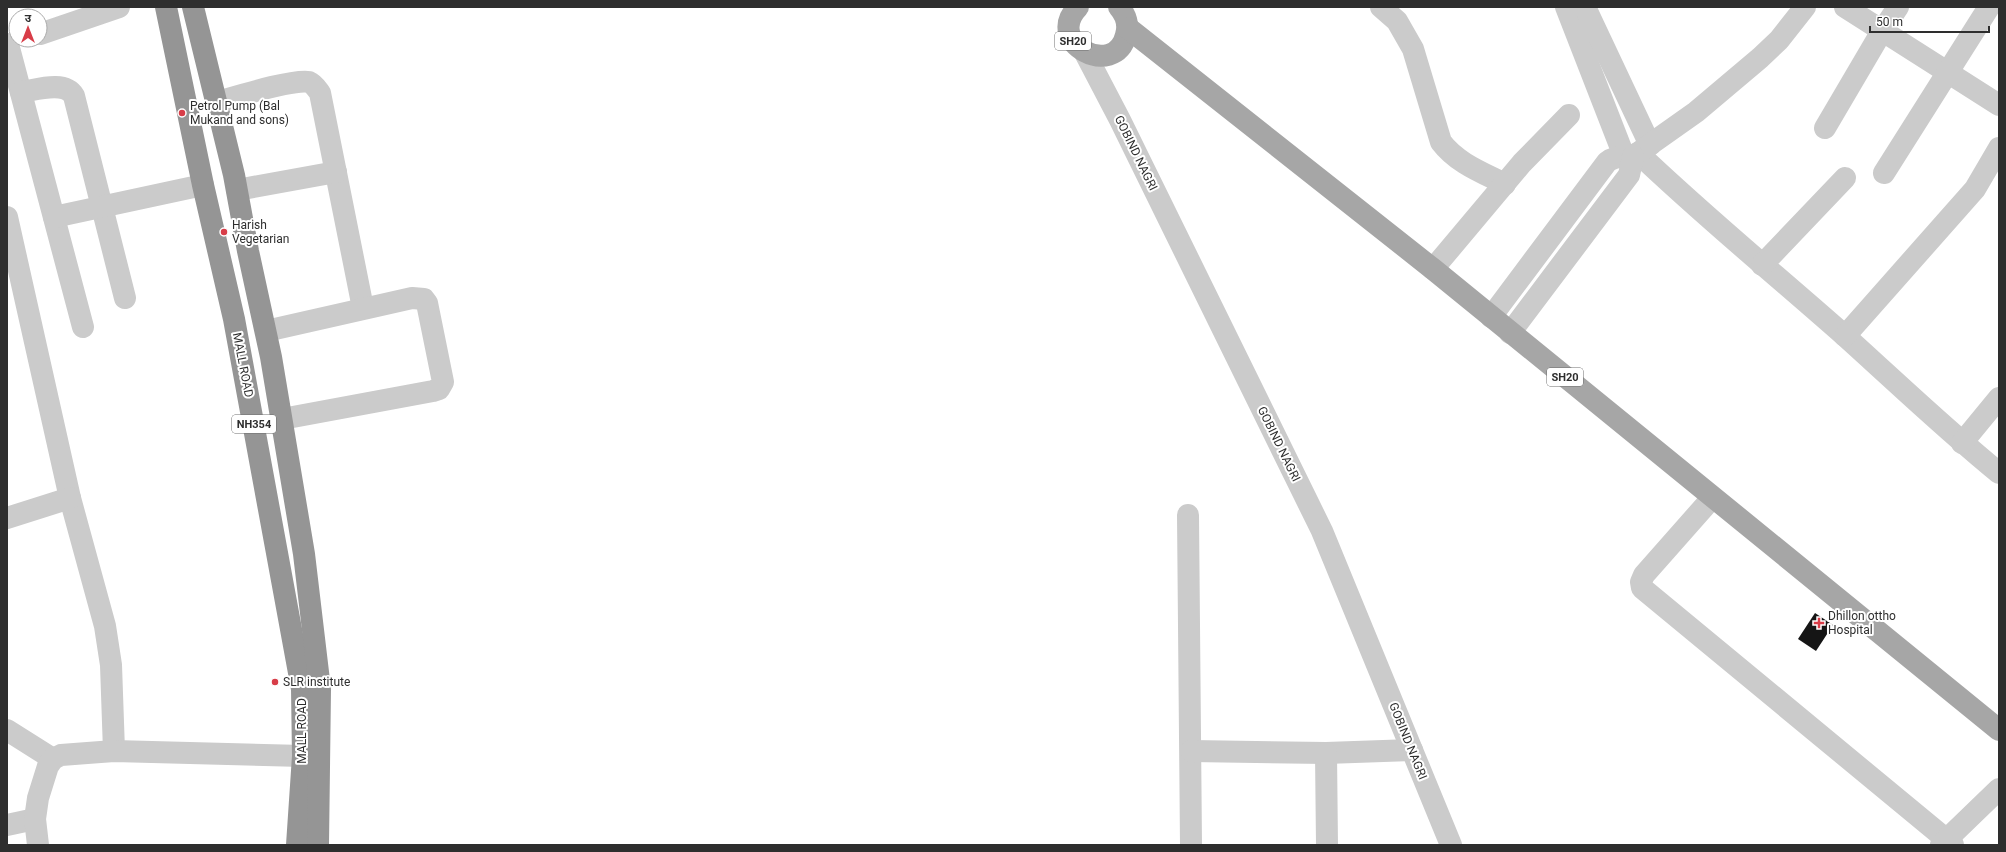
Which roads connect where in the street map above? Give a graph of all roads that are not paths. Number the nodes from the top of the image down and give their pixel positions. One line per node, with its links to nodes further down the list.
1 (119, 7): 14 (street)
2 (166, 7): 30 (highway, MALL ROAD / NH354)
3 (193, 7): 20 (highway)
4 (1078, 7): 17 (main road, SH20)
5 (1119, 7): 13 (main road, SH20)
6 (1381, 7): 29 (street)
7 (1566, 7): 25 (street)
8 (1585, 7): 25 (street)
9 (1805, 7): 25 (street)
10 (1845, 7): 15 (street)
11 (1898, 7): 15 (street)
12 (1989, 7): 18 (street)
13 (1128, 28): 17 (main road, SH20); 36 (main road, SH20)
14 (48, 31)
15 (1882, 31): 18 (street); 23 (street)
16 (13, 48): 19 (street)
17 (1085, 53): 54 (street, GOBIND NAGRI)
18 (1947, 72): 21 (street); 27 (street)
19 (21, 92): 32 (street); 34 (street)
20 (216, 102): 26 (street); 31 (highway)
21 (1999, 105)
22 (1569, 115): 29 (street)
23 (1825, 128)
24 (1999, 148): 43 (street)
25 (1636, 152): 35 (street); 39 (street); 42 (street)
26 (336, 172): 31 (street); 38 (street)
27 (1884, 173)
28 (1845, 178): 35 (street)
29 (1505, 184): 36 (street)
30 (203, 185): 32 (street); 58 (highway, MALL ROAD / NH354)
31 (237, 190): 41 (highway)
32 (102, 207): 34 (street); 37 (street)
33 (7, 217): 48 (street)
34 (54, 217): 40 (street)
35 (1762, 265): 43 (street)
36 (1433, 268): 39 (main road, SH20)
37 (125, 298)
38 (363, 308): 41 (street); 45 (street)
39 (1491, 317): 42 (main road, SH20)
40 (83, 327)
41 (266, 331): 45 (highway)
42 (1510, 333): 49 (main road, SH20)
43 (1845, 336): 46 (street)
44 (1999, 398): 46 (street)
45 (282, 419): 66 (highway)
46 (1962, 443): 47 (street)
47 (1999, 473)
48 (70, 498): 51 (street); 55 (street)
49 (1712, 498): 53 (main road, SH20); 63 (street)
50 (1188, 515): 56 (street)
51 (7, 518)
52 (7, 730): 59 (street)
53 (1999, 730)
54 (1412, 750): 57 (street); 69 (street, GOBIND NAGRI)
55 (114, 751): 58 (street); 59 (street)
56 (1191, 751): 57 (street); 67 (street)
57 (1326, 754): 68 (street)
58 (303, 756): 65 (highway, MALL ROAD / NH354)
59 (53, 759): 61 (street)
60 (1999, 788): 63 (street)
61 (35, 819): 62 (street); 64 (street)
62 (7, 826)
63 (1947, 843)
64 (38, 845)
65 (297, 845)
66 (318, 845)
67 (1191, 845)
68 (1327, 845)
69 (1451, 845)

